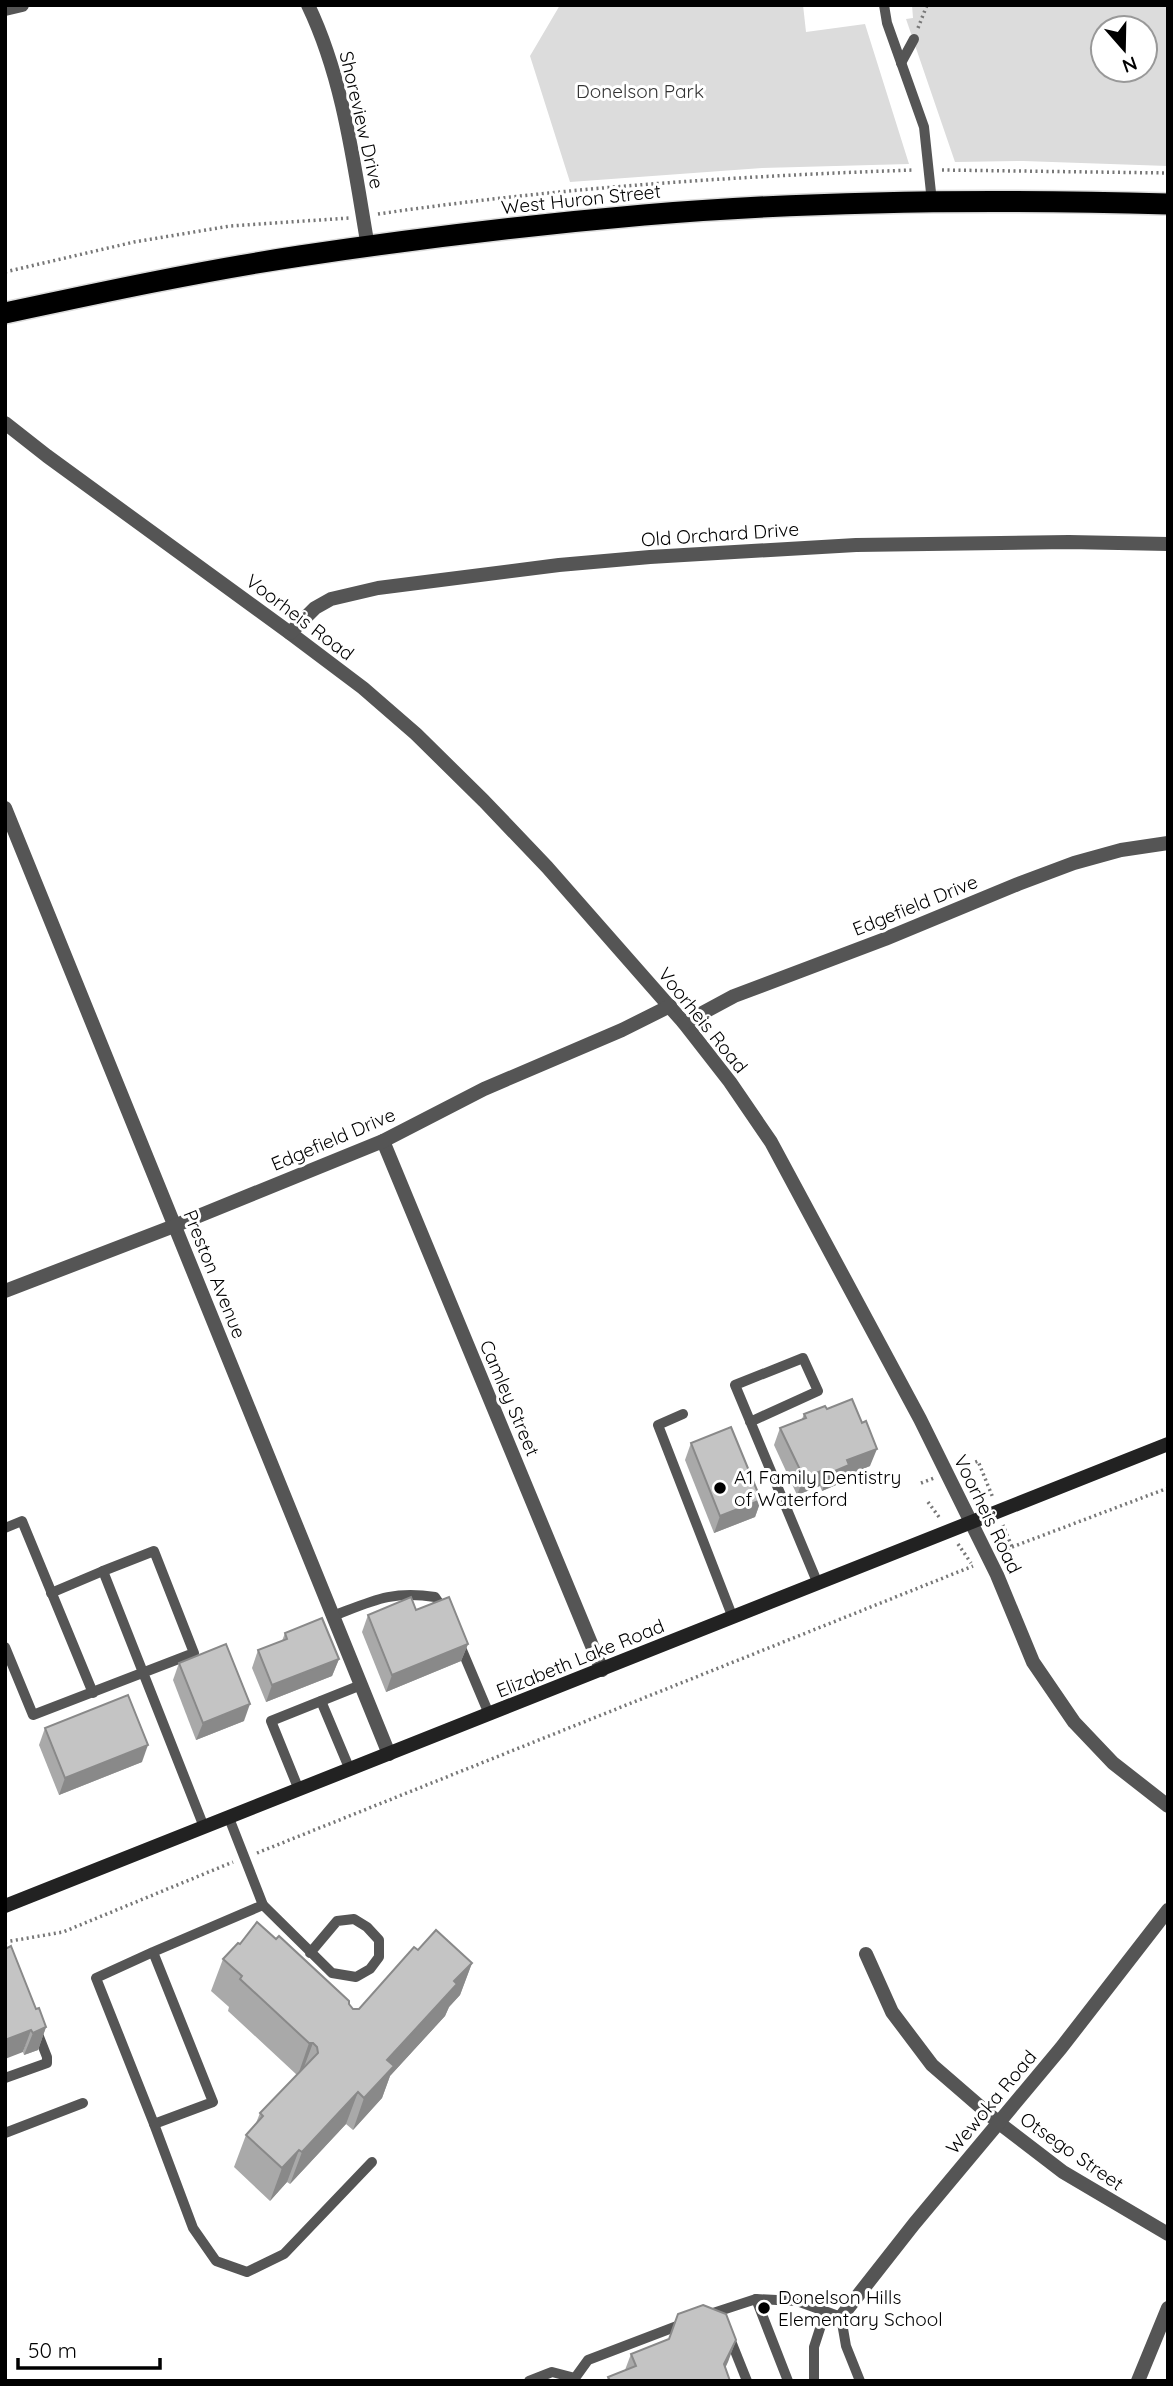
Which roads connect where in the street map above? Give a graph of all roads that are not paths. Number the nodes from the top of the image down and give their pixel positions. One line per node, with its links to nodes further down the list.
1 (22, 5): 4 (street)
2 (307, 5): 9 (street, Shoreview Drive)
3 (884, 5): 6 (lane)
4 (5, 9)
5 (914, 39): 6 (lane)
6 (901, 63): 7 (lane)
7 (932, 202): 8 (highway, West Huron Street); 9 (highway, West Huron Street)
8 (1168, 204)
9 (368, 247): 10 (highway, West Huron Street)
10 (5, 313)
11 (5, 423): 13 (street, Voorheis Road)
12 (1168, 544): 13 (street, Old Orchard Drive)
13 (290, 633): 16 (street, Voorheis Road)
14 (5, 808): 19 (street, Preston Avenue)
15 (1168, 843): 17 (street, Edgefield Drive)
16 (670, 1006): 17 (street, Voorheis Road); 18 (street, Edgefield Drive)
17 (684, 1023): 24 (street, Voorheis Road)
18 (383, 1141): 19 (street, Edgefield Drive); 32 (street, Camley Street)
19 (174, 1226): 20 (street, Edgefield Drive); 29 (street, Preston Avenue)
20 (5, 1292)
21 (683, 1414): 30 (lane)
22 (750, 1422): 22 (lane); 27 (lane)
23 (1168, 1444): 24 (main road, Elizabeth Lake Road)
24 (971, 1522): 27 (main road, Elizabeth Lake Road); 41 (street, Voorheis Road)
25 (5, 1528): 28 (lane)
26 (103, 1571): 28 (lane); 33 (lane); 33 (lane)
27 (818, 1584): 30 (main road, Elizabeth Lake Road)
28 (51, 1593): 35 (lane)
29 (333, 1616): 34 (street, Preston Avenue); 37 (lane)
30 (733, 1618): 32 (main road, Elizabeth Lake Road)
31 (5, 1647): 35 (lane)
32 (602, 1670): 37 (main road, Elizabeth Lake Road)
33 (143, 1674): 35 (lane); 43 (lane)
34 (361, 1685): 36 (lane); 38 (street, Preston Avenue)
35 (93, 1693)
36 (321, 1701): 39 (lane); 40 (lane)
37 (489, 1714): 38 (main road, Elizabeth Lake Road)
38 (389, 1754): 39 (main road, Elizabeth Lake Road)
39 (350, 1770): 40 (main road, Elizabeth Lake Road)
40 (299, 1790): 42 (main road, Elizabeth Lake Road)
41 (1168, 1806)
42 (229, 1818): 43 (main road, Elizabeth Lake Road); 44 (lane)
43 (204, 1828): 45 (main road, Elizabeth Lake Road)
44 (263, 1905): 47 (lane); 48 (lane)
45 (5, 1906)
46 (1168, 1910): 53 (street, Wewoka Road)
47 (153, 1952): 54 (lane); 54 (lane)
48 (310, 1953): 48 (lane)
49 (866, 1954): 53 (street, Otsego Street)
50 (34, 2022): 51 (lane)
51 (5, 2078)
52 (83, 2103): 55 (lane)
53 (999, 2123): 57 (street, Otsego Street); 62 (street, Wewoka Road)
54 (153, 2124): 56 (lane)
55 (5, 2133)
56 (372, 2162)
57 (1168, 2234)
58 (756, 2299): 60 (lane); 61 (lane); 66 (lane)
59 (1168, 2308): 69 (street)
60 (719, 2311): 63 (lane); 65 (lane)
61 (825, 2313): 62 (lane); 67 (lane)
62 (841, 2318): 68 (lane)
63 (575, 2380): 64 (lane)
64 (529, 2381)
65 (747, 2381)
66 (788, 2381)
67 (814, 2381)
68 (860, 2381)
69 (1138, 2381)

